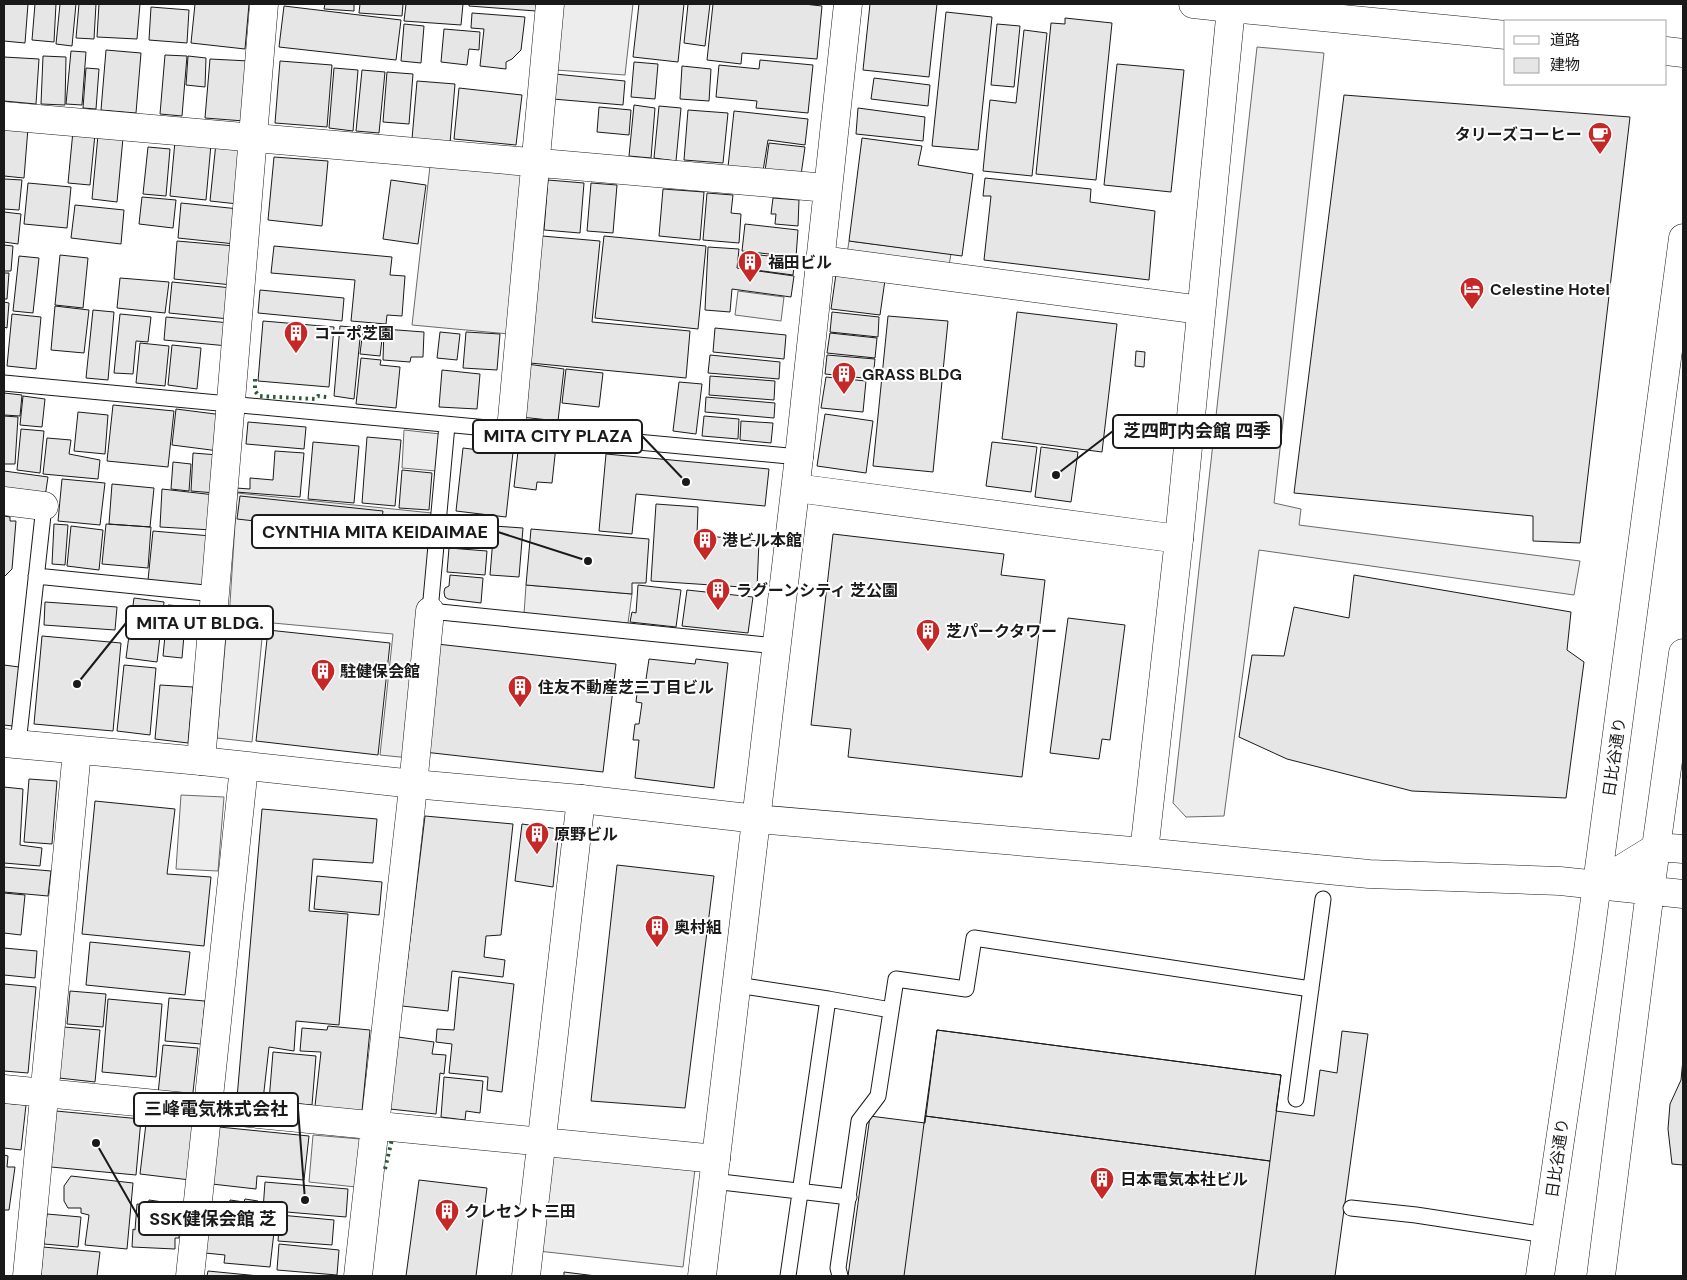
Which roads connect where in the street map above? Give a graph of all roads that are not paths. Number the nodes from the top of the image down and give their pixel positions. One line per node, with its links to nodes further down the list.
1 (264, 4): 10 (street)
2 (550, 4): 11 (street)
3 (848, 4): 12 (street)
4 (1193, 4): 5 (street)
5 (1231, 6): 6 (street); 15 (street)
6 (1504, 35)
7 (1667, 51): 8 (street)
8 (1683, 53)
9 (4, 116): 10 (street)
10 (252, 138): 11 (street); 17 (street)
11 (536, 162): 12 (street); 19 (street)
12 (827, 188): 14 (street)
13 (1683, 238): 39 (street, 日比谷通り)
14 (820, 260): 15 (street); 20 (street)
15 (1201, 310): 24 (street)
16 (4, 383): 17 (lane)
17 (231, 404): 18 (lane); 26 (street)
18 (447, 425): 19 (lane); 27 (lane)
19 (511, 430): 20 (lane)
20 (799, 457): 21 (street)
21 (796, 488): 24 (street); 28 (street)
22 (4, 501): 23 (street)
23 (44, 506): 25 (lane)
24 (1179, 538): 38 (street)
25 (36, 576): 26 (lane); 30 (lane)
26 (215, 594): 32 (street)
27 (430, 611): 28 (lane); 34 (street)
28 (777, 646): 36 (street)
29 (1683, 653): 37 (street)
30 (11, 743): 31 (street)
31 (78, 751): 32 (street); 48 (street)
32 (201, 761): 33 (street)
33 (244, 767): 34 (street); 50 (street)
34 (414, 784): 35 (street); 51 (street)
35 (581, 799): 36 (street); 52 (street)
36 (757, 820): 38 (street); 43 (street)
37 (1670, 848): 39 (street); 40 (street)
38 (1144, 852): 39 (street)
39 (1597, 884): 40 (street); 57 (street, 日比谷通り)
40 (1650, 890): 41 (street); 66 (street)
41 (1683, 894)
42 (1323, 899): 44 (lane)
43 (737, 985): 45 (lane); 53 (street)
44 (1311, 989): 46 (lane); 49 (lane)
45 (828, 999): 46 (lane); 54 (lane)
46 (891, 1010): 55 (lane)
47 (4, 1088): 48 (street)
48 (44, 1092): 50 (street); 58 (street)
49 (1296, 1099)
50 (208, 1109): 51 (street); 59 (street)
51 (375, 1125): 52 (street); 60 (street)
52 (542, 1142): 53 (street); 61 (street)
53 (715, 1170): 54 (lane); 62 (street)
54 (800, 1191): 55 (lane); 63 (lane)
55 (849, 1197): 64 (lane)
56 (1351, 1208): 57 (lane)
57 (1546, 1235): 65 (street, 日比谷通り)
58 (27, 1276)
59 (190, 1276)
60 (358, 1276)
61 (526, 1276)
62 (702, 1276)
63 (788, 1276)
64 (840, 1276)
65 (1540, 1276)
66 (1601, 1276)

